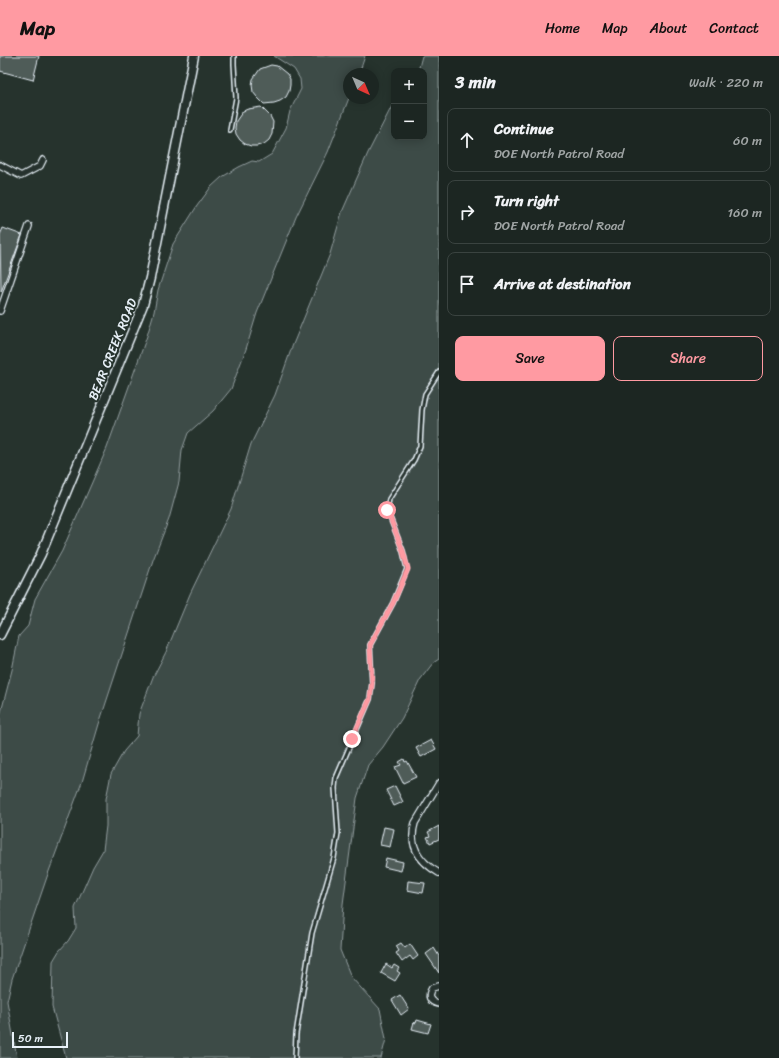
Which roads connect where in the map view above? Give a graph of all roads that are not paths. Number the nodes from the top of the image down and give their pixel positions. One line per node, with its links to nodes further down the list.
1 (194, 56): 9 (street, BEAR CREEK ROAD)
2 (234, 56): 3 (lane)
3 (230, 130)
4 (43, 160): 5 (street)
5 (0, 165)
6 (29, 226): 7 (street)
7 (0, 311)
8 (439, 372): 14 (lane)
9 (0, 635)
10 (439, 783): 11 (street)
11 (439, 872)
12 (439, 986): 13 (street)
13 (439, 1004)
14 (295, 1058)

